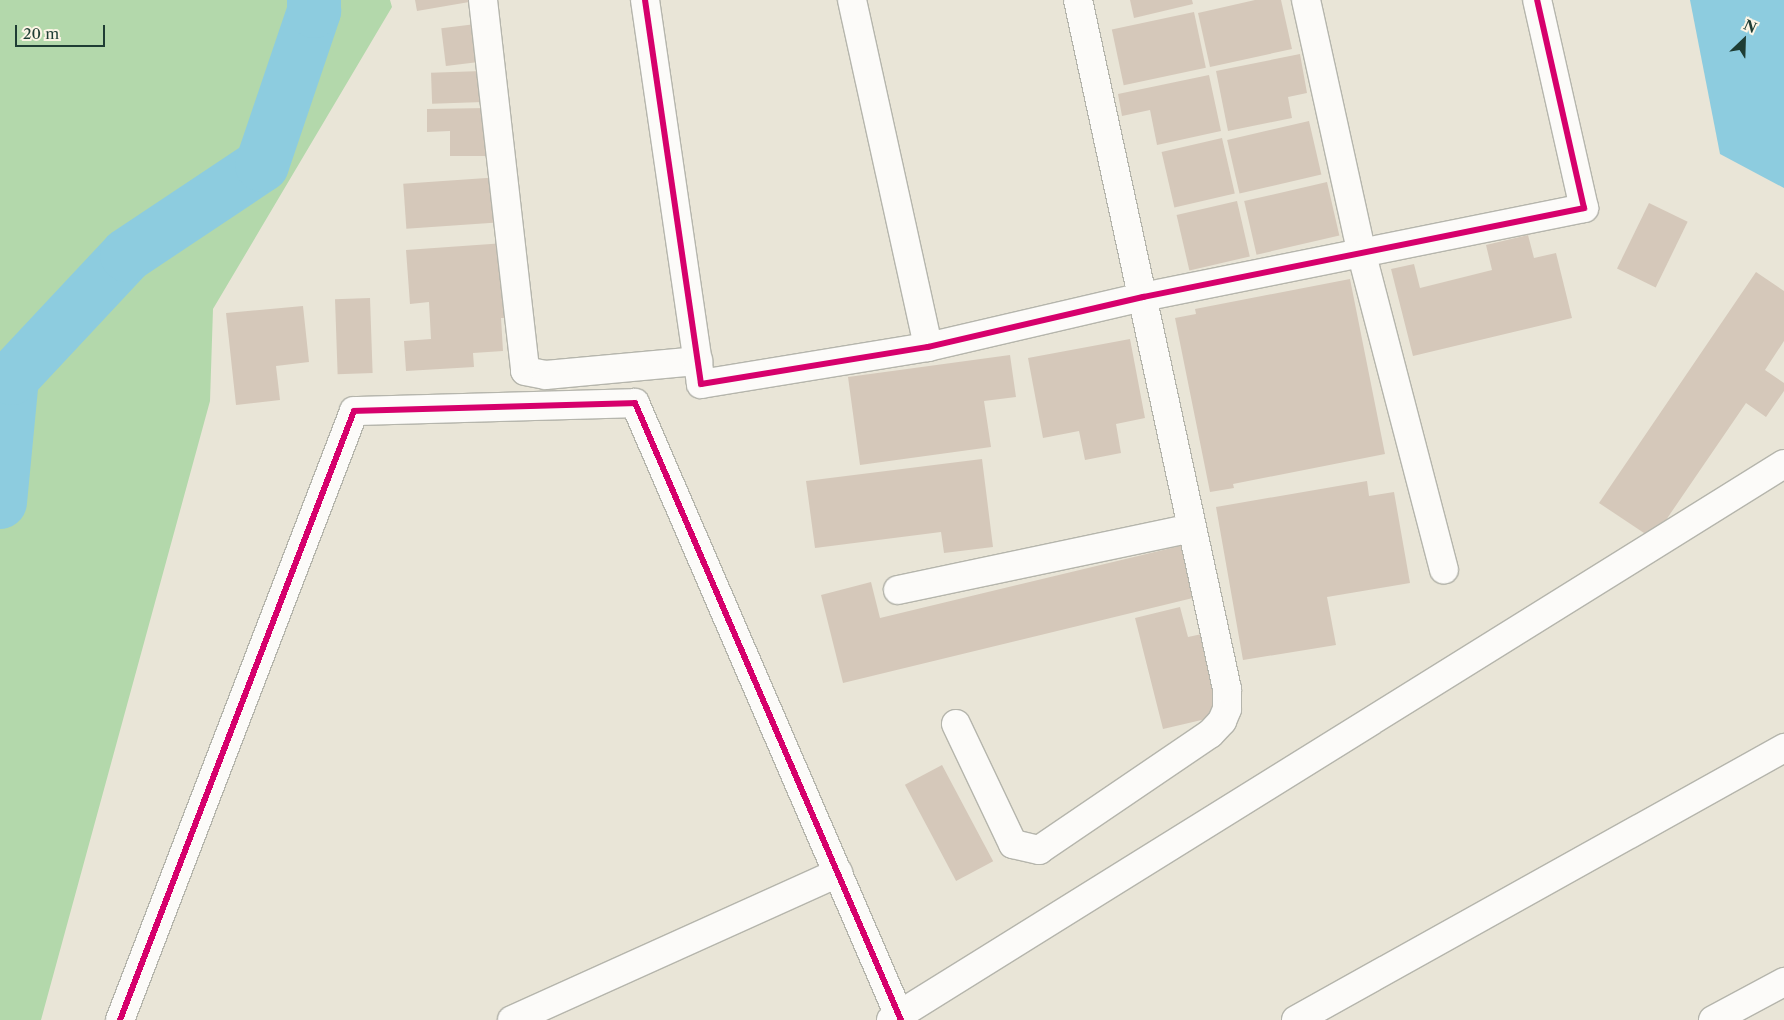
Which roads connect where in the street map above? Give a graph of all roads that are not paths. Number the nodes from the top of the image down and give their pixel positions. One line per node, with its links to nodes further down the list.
1 (483, 0): 10 (street)
2 (645, 0): 10 (street)
3 (852, 0): 9 (street)
4 (1078, 0): 8 (street)
5 (1306, 0): 7 (street)
6 (1537, 0): 7 (street)
7 (1362, 254): 8 (street); 13 (street)
8 (1143, 297): 9 (street); 12 (street)
9 (928, 347): 10 (street)
10 (698, 361)
11 (1784, 464): 19 (street)
12 (1192, 528): 14 (street); 15 (street)
13 (1444, 569)
14 (898, 590)
15 (956, 724)
16 (1784, 748): 22 (street)
17 (838, 872): 19 (street); 20 (street); 21 (street)
18 (1784, 982): 23 (street)
19 (897, 1018)
20 (120, 1020)
21 (512, 1020)
22 (1296, 1020)
23 (1713, 1020)

